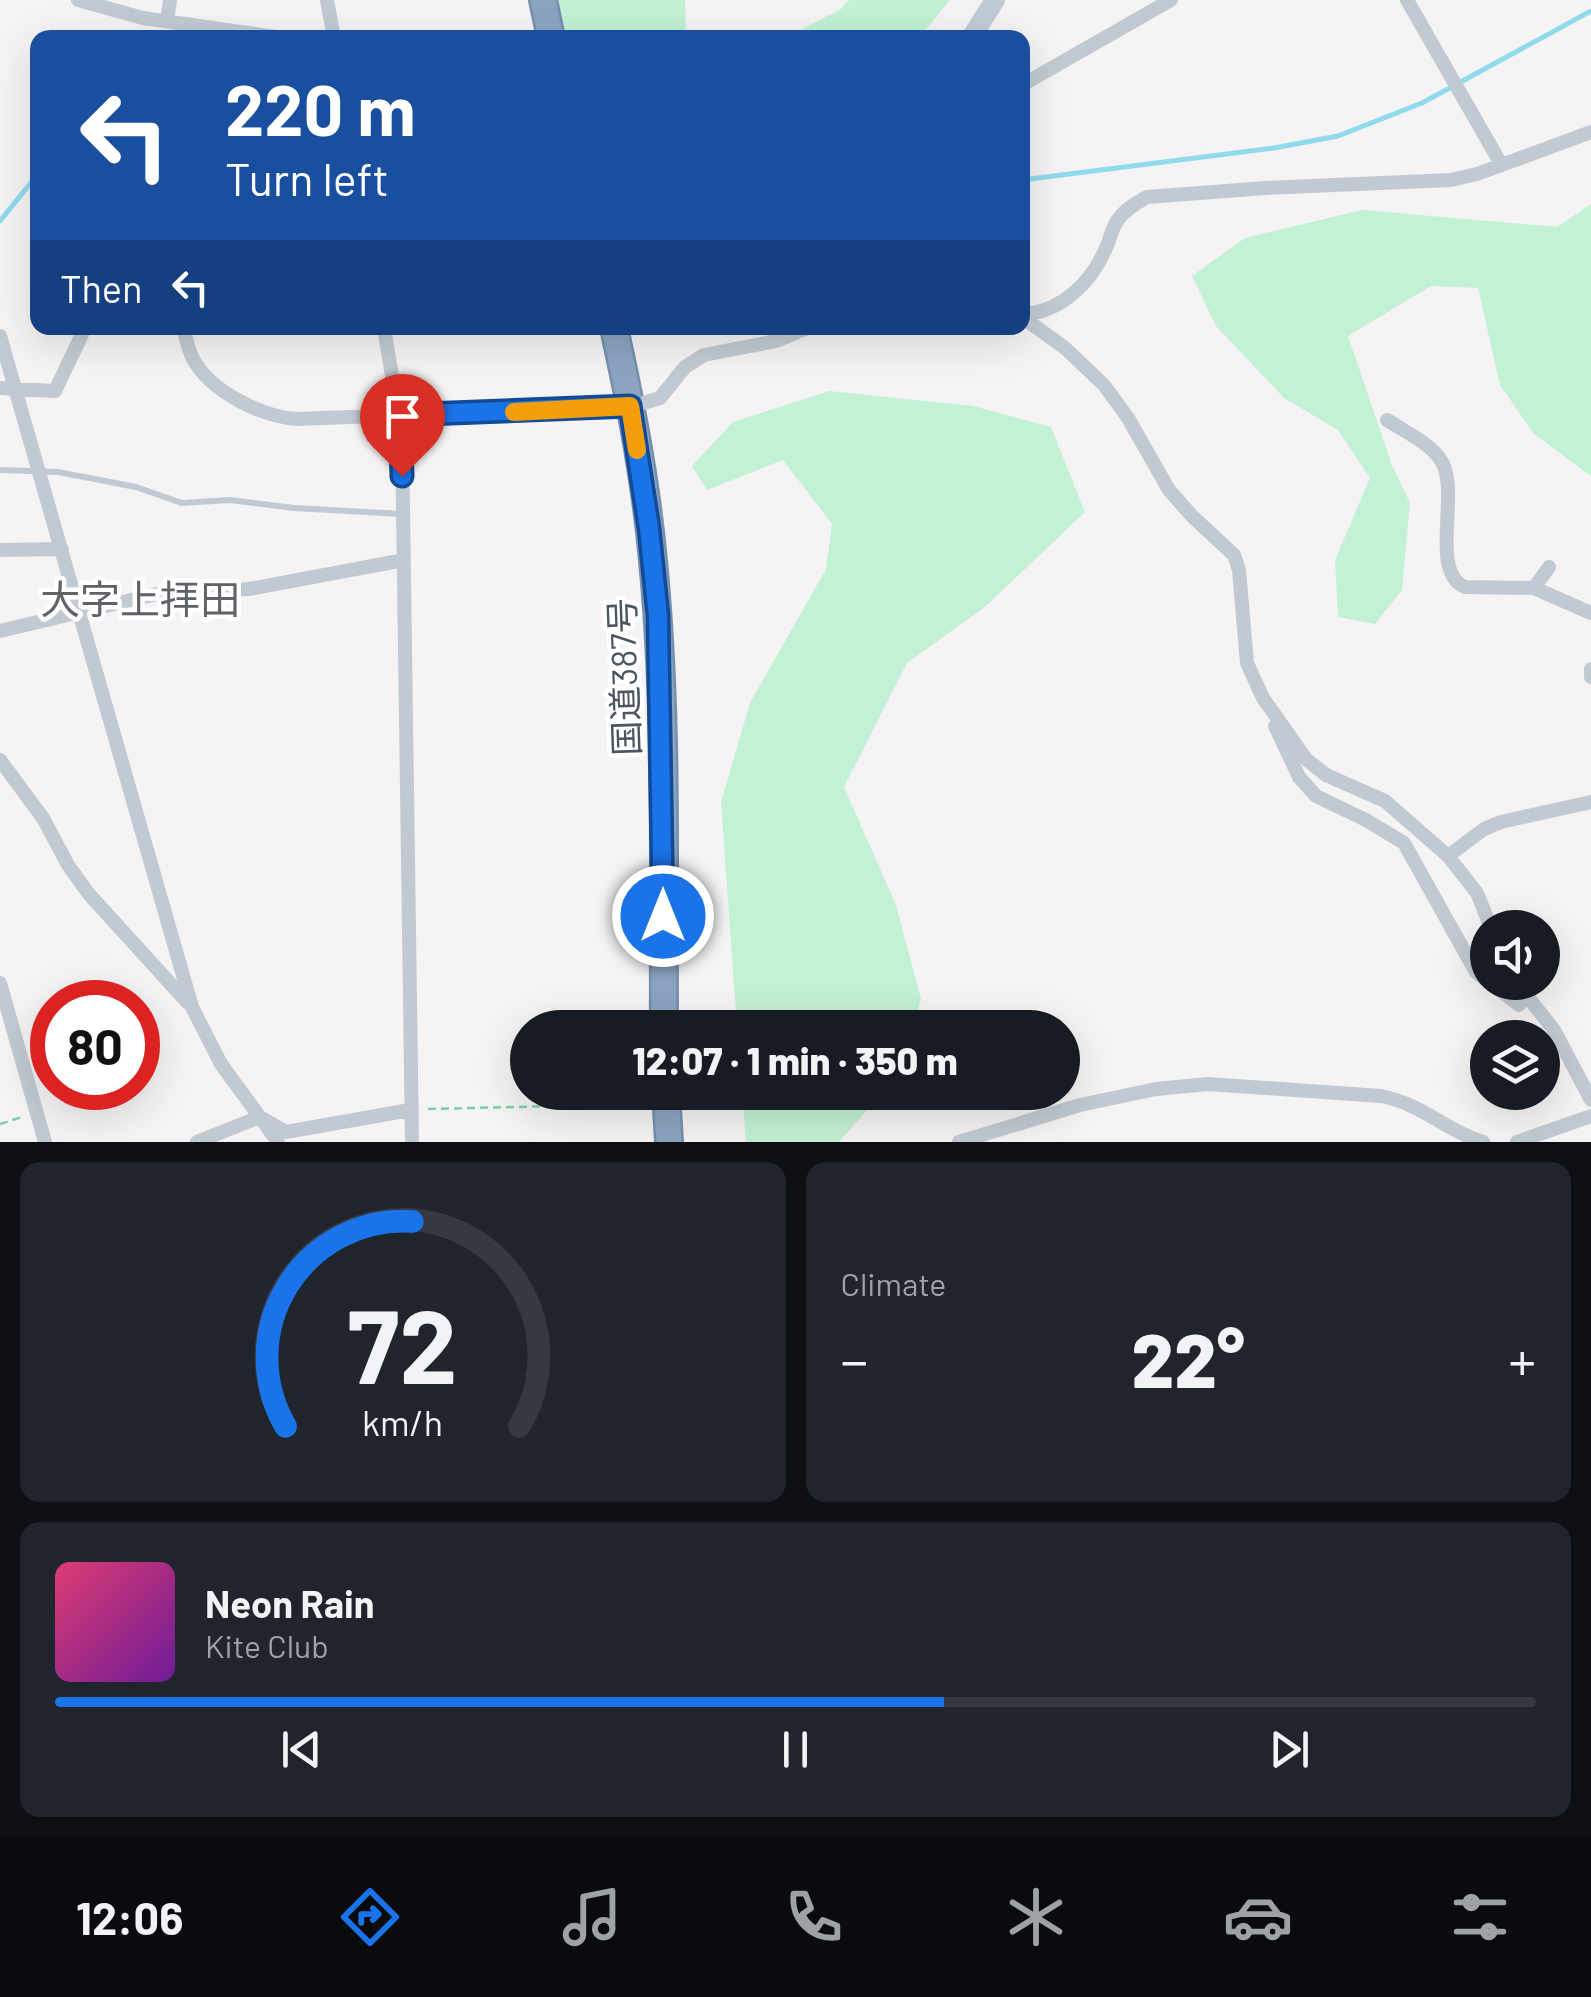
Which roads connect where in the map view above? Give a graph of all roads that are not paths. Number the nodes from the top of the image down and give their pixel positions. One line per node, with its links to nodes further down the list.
1 (78, 0): 8 (street)
2 (170, 0): 8 (street)
3 (327, 0): 10 (street)
4 (542, 0): 11 (highway)
5 (995, 0): 12 (street)
6 (1171, 0): 13 (street)
7 (1407, 0): 15 (street)
8 (166, 21): 9 (street)
9 (228, 30)
10 (333, 30)
11 (549, 30)
12 (976, 30)
13 (1030, 80)
14 (1591, 132): 15 (street)
15 (1501, 164): 16 (street)
16 (1030, 314)
17 (1030, 322): 39 (street)
18 (82, 335): 24 (street)
19 (185, 335): 26 (street)
20 (385, 335): 26 (street)
21 (615, 335): 25 (highway, 国道387号)
22 (789, 335): 25 (street)
23 (0, 336): 24 (street)
24 (7, 388): 29 (street)
25 (630, 406): 26 (street); 48 (highway, 国道387号)
26 (400, 415): 30 (street)
27 (1387, 420): 35 (street)
28 (0, 470): 29 (lane)
29 (39, 471): 30 (lane); 31 (street)
30 (403, 514): 33 (street)
31 (62, 549): 32 (street); 36 (street)
32 (0, 550)
33 (404, 560): 36 (street); 50 (street)
34 (1549, 567): 35 (street)
35 (1534, 588): 37 (street)
36 (80, 610): 38 (street); 47 (street)
37 (1591, 613)
38 (0, 630)
39 (1263, 698): 42 (street); 46 (street)
40 (0, 760): 47 (street)
41 (1591, 802): 42 (street)
42 (1448, 856): 43 (street)
43 (1484, 910)
44 (0, 984): 54 (street)
45 (1530, 1000): 49 (street)
46 (1519, 1005)
47 (192, 1007): 53 (street)
48 (664, 1010)
49 (1591, 1100)
50 (410, 1110): 53 (street); 57 (street)
51 (667, 1110): 58 (highway)
52 (1591, 1116): 61 (street)
53 (260, 1117): 55 (street); 56 (street)
54 (45, 1142)
55 (197, 1142)
56 (278, 1142)
57 (412, 1142)
58 (669, 1142)
59 (958, 1142): 60 (street)
60 (1483, 1142)
61 (1517, 1142)

